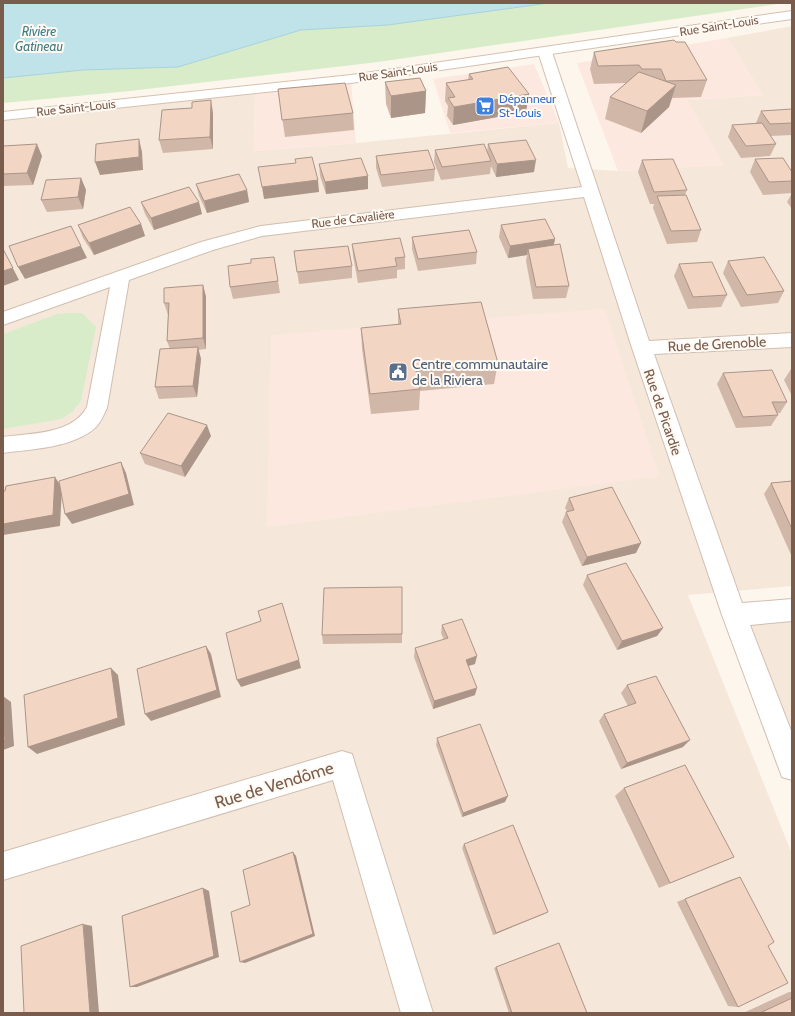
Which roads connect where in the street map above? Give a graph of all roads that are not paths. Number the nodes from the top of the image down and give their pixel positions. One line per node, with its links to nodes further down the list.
1 (792, 15): 2 (street, Rue Saint-Louis)
2 (545, 52): 3 (street, Rue Saint-Louis); 4 (street, Rue de Picardie)
3 (3, 116)
4 (591, 191): 5 (street, Rue de Cavalière); 8 (street, Rue de Picardie)
5 (121, 277): 6 (street, Rue de Cavalière); 9 (street)
6 (3, 319)
7 (792, 340): 8 (street, Rue de Grenoble)
8 (641, 348): 11 (street, Rue de Picardie)
9 (3, 445)
10 (792, 610): 11 (street)
11 (734, 615): 12 (street, Rue de Picardie)
12 (792, 767)
13 (3, 866): 14 (street, Rue de Vendôme)
14 (417, 1013)

